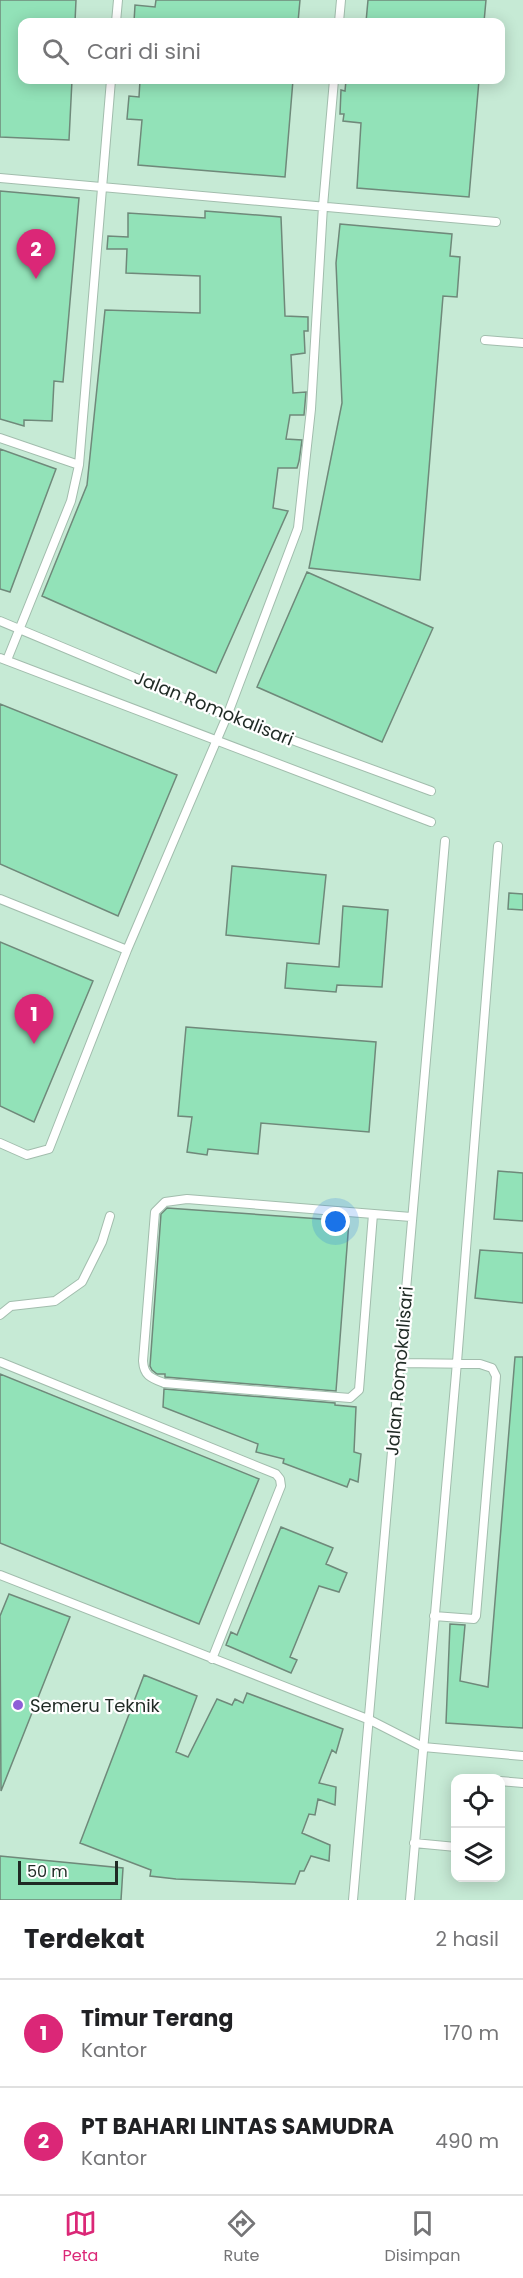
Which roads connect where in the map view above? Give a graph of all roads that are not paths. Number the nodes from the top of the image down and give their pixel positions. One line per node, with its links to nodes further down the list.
1 (118, 0): 3 (lane)
2 (341, 0): 4 (lane)
3 (116, 18)
4 (339, 18)
5 (111, 84): 8 (lane)
6 (334, 84): 9 (lane)
7 (0, 178): 8 (lane)
8 (102, 186): 9 (lane); 14 (lane)
9 (323, 206): 10 (lane); 18 (lane)
10 (496, 222)
11 (485, 340): 12 (lane)
12 (523, 343)
13 (0, 438): 14 (lane)
14 (79, 465): 16 (lane)
15 (0, 621): 16 (lane, Jalan Romokalisari)
16 (20, 628): 17 (lane); 18 (lane, Jalan Romokalisari)
17 (3, 659): 19 (lane, Jalan Romokalisari)
18 (227, 716): 19 (lane); 20 (lane, Jalan Romokalisari)
19 (217, 739): 21 (lane, Jalan Romokalisari); 25 (lane)
20 (431, 791)
21 (431, 822)
22 (445, 841): 29 (lane, Jalan Romokalisari)
23 (498, 846): 32 (lane)
24 (0, 899): 25 (lane)
25 (127, 950): 26 (lane)
26 (0, 1143)
27 (373, 1214): 27 (lane); 29 (lane)
28 (110, 1216): 30 (lane)
29 (411, 1217): 33 (lane, Jalan Romokalisari)
30 (0, 1314)
31 (0, 1362): 36 (lane)
32 (457, 1362): 33 (lane); 35 (lane); 35 (lane)
33 (401, 1363): 37 (lane, Jalan Romokalisari)
34 (0, 1575): 36 (lane)
35 (434, 1616): 38 (lane)
36 (212, 1659): 37 (lane)
37 (370, 1720): 38 (lane); 44 (lane, Jalan Romokalisari)
38 (423, 1747): 39 (lane); 42 (lane)
39 (523, 1756)
40 (505, 1781): 41 (lane)
41 (523, 1783)
42 (414, 1844): 43 (lane); 45 (lane)
43 (451, 1847)
44 (353, 1900)
45 (410, 1900)

